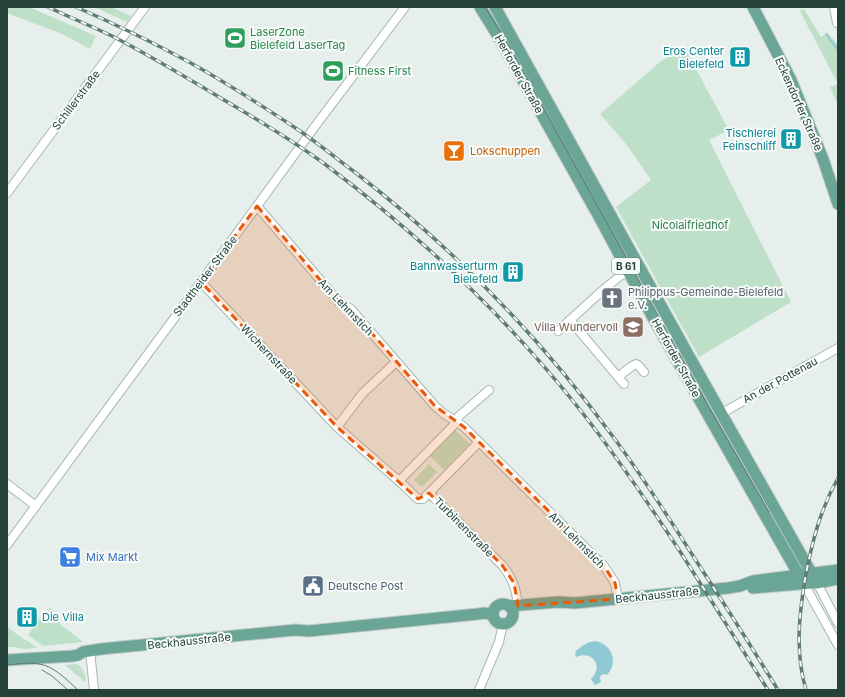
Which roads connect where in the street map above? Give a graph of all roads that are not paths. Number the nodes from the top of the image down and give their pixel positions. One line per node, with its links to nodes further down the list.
1 (145, 7): 8 (street, Schillerstraße)
2 (405, 7): 10 (street, Stadtheider Straße)
3 (480, 7): 11 (main road, Herforder Straße / B 61)
4 (496, 7): 21 (main road, Herforder Straße / B 61)
5 (753, 7): 9 (main road, Eckendorfer Straße)
6 (834, 7): 7 (street)
7 (837, 23)
8 (7, 193)
9 (838, 204)
10 (257, 206): 12 (street, Stadtheider Straße); 16 (street, Am Lehmstich)
11 (628, 271): 13 (street); 33 (main road, Herforder Straße / B 61)
12 (200, 282): 23 (street, Wichernstraße); 28 (street, Stadtheider Straße)
13 (570, 320): 14 (street); 18 (street)
14 (558, 331)
15 (838, 348): 21 (street, An der Pottenau)
16 (396, 362): 22 (street, Am Lehmstich); 23 (street)
17 (644, 372): 18 (street)
18 (618, 377): 19 (street)
19 (624, 384)
20 (489, 390): 22 (street)
21 (722, 413): 31 (main road, Herforder Straße / B 61)
22 (456, 420): 24 (street, Am Lehmstich); 25 (street)
23 (337, 427): 25 (street, Turbinenstraße)
24 (479, 442): 27 (street); 34 (street, Am Lehmstich)
25 (399, 481): 27 (street, Turbinenstraße)
26 (7, 484): 28 (street)
27 (429, 493): 35 (street, Turbinenstraße)
28 (36, 506): 29 (street, Stadtheider Straße)
29 (7, 545)
30 (838, 570): 31 (main road)
31 (815, 578): 32 (main road); 33 (main road, Beckhausstraße); 37 (street, Herforder Straße)
32 (838, 579)
33 (801, 580): 34 (main road, Beckhausstraße); 39 (street, Herforder Straße)
34 (618, 599): 35 (main road, Beckhausstraße)
35 (513, 608): 36 (main road); 38 (main road)
36 (494, 612): 38 (main road); 40 (main road, Beckhausstraße)
37 (838, 623)
38 (503, 624): 44 (street)
39 (838, 645)
40 (86, 651): 41 (main road, Beckhausstraße); 42 (main road, Beckhausstraße); 43 (street)
41 (7, 656)
42 (7, 660)
43 (94, 690)
44 (479, 690)

